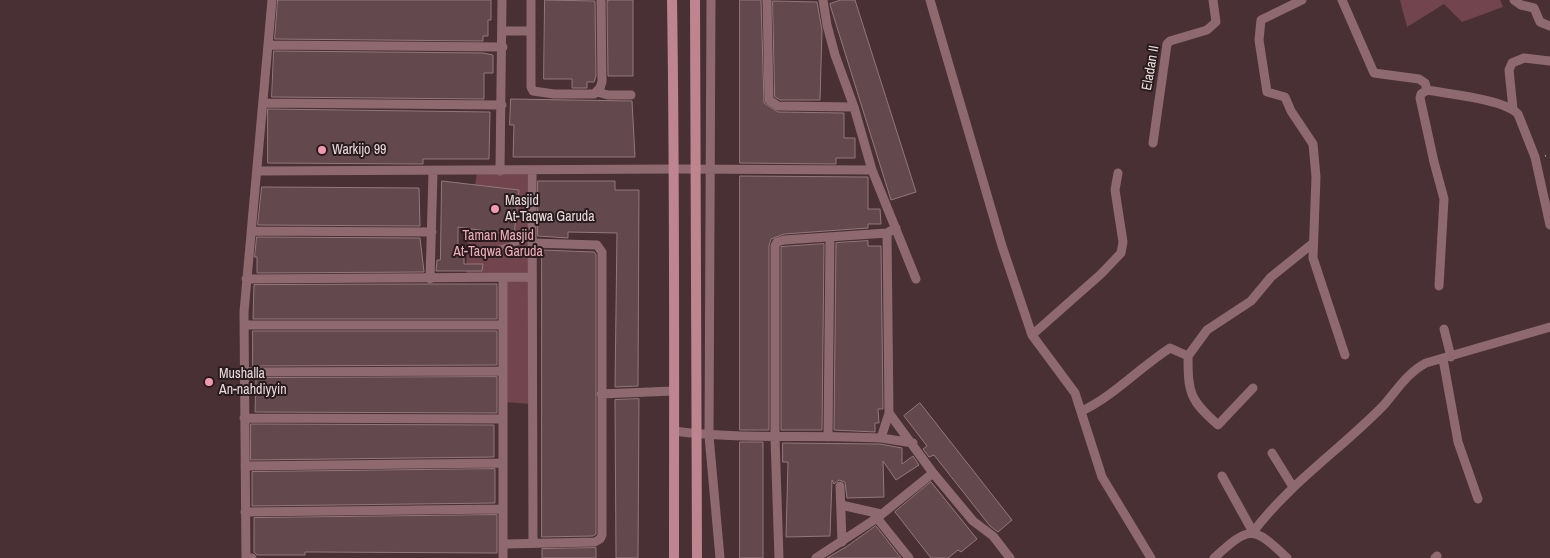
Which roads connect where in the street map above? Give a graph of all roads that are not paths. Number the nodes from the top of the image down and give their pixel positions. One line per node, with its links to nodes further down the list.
1 (272, 0): 18 (street)
2 (502, 0): 16 (street)
3 (531, 0): 17 (street)
4 (601, 0): 22 (street)
5 (672, 0): 29 (street)
6 (695, 0): 31 (street)
7 (711, 0): 35 (street)
8 (767, 0): 26 (street)
9 (823, 0): 26 (street)
10 (930, 0): 57 (street)
11 (1213, 0): 28 (street, Eladan II)
12 (1302, 0): 45 (street)
13 (1342, 0): 21 (street)
14 (1514, 0): 15 (street)
15 (1549, 27)
16 (502, 31): 17 (street); 19 (street)
17 (531, 31): 22 (street)
18 (269, 45): 19 (street); 24 (street)
19 (502, 47): 25 (street)
20 (1550, 61): 27 (street)
21 (1427, 90): 27 (street); 52 (street)
22 (597, 92): 23 (street)
23 (631, 95)
24 (263, 103): 25 (street); 33 (street)
25 (502, 105): 34 (street)
26 (854, 107): 32 (street)
27 (1513, 109): 38 (street)
28 (1153, 143)
29 (675, 169): 30 (street); 31 (street); 64 (street)
30 (532, 170): 34 (street); 44 (street)
31 (696, 170): 35 (street); 71 (street)
32 (872, 170): 35 (street); 39 (street)
33 (258, 171): 36 (street); 40 (street)
34 (500, 171): 36 (street)
35 (710, 171): 72 (street)
36 (433, 172): 41 (street)
37 (1118, 174): 57 (street)
38 (1550, 225)
39 (896, 228): 42 (street); 51 (street)
40 (250, 231): 41 (street); 49 (street)
41 (432, 232): 50 (street)
42 (888, 233): 43 (street); 67 (street)
43 (830, 236): 73 (street); 74 (street)
44 (532, 239): 46 (lane); 47 (street); 65 (street)
45 (1312, 244): 58 (street); 59 (street)
46 (499, 248)
47 (532, 277): 48 (street); 91 (street)
48 (503, 278): 50 (street); 54 (street)
49 (246, 279): 50 (street); 53 (street)
50 (430, 279)
51 (916, 279)
52 (1439, 286)
53 (244, 325): 54 (street); 62 (street)
54 (503, 325): 61 (street)
55 (1550, 327): 60 (street)
56 (1444, 329): 60 (street)
57 (1032, 335): 66 (street)
58 (1345, 355)
59 (1188, 356): 63 (street); 66 (street)
60 (1447, 358): 83 (street); 84 (street)
61 (504, 371): 62 (street); 69 (street)
62 (243, 372): 68 (street)
63 (1254, 388)
64 (673, 391): 65 (street); 70 (street)
65 (601, 394): 91 (street)
66 (1082, 411): 102 (street)
67 (889, 413): 75 (street); 76 (street)
68 (244, 418): 69 (street); 79 (street)
69 (503, 419): 78 (street)
70 (674, 431): 71 (street); 95 (street)
71 (696, 434): 72 (street); 96 (street)
72 (709, 436): 74 (street); 97 (street)
73 (828, 437): 74 (street); 75 (street)
74 (775, 438): 98 (street)
75 (881, 438): 76 (street)
76 (913, 443): 80 (street)
77 (1272, 453): 83 (street)
78 (503, 463): 79 (street); 86 (street)
79 (244, 466): 87 (street)
80 (933, 473): 88 (street); 101 (street)
81 (1222, 476): 89 (street)
82 (840, 486): 85 (street)
83 (1293, 486): 89 (street)
84 (1478, 499)
85 (841, 505): 88 (street); 90 (street)
86 (503, 509): 87 (street); 92 (street)
87 (245, 512): 93 (street)
88 (879, 516): 90 (street); 100 (street)
89 (1253, 532): 103 (street); 104 (street)
90 (842, 542): 99 (street)
91 (533, 543): 92 (street)
92 (505, 544): 94 (street)
93 (252, 558)
94 (503, 558)
95 (674, 558)
96 (696, 558)
97 (720, 558)
98 (779, 558)
99 (816, 558)
100 (909, 558)
101 (1010, 558)
102 (1151, 558)
103 (1214, 558)
104 (1287, 558)

